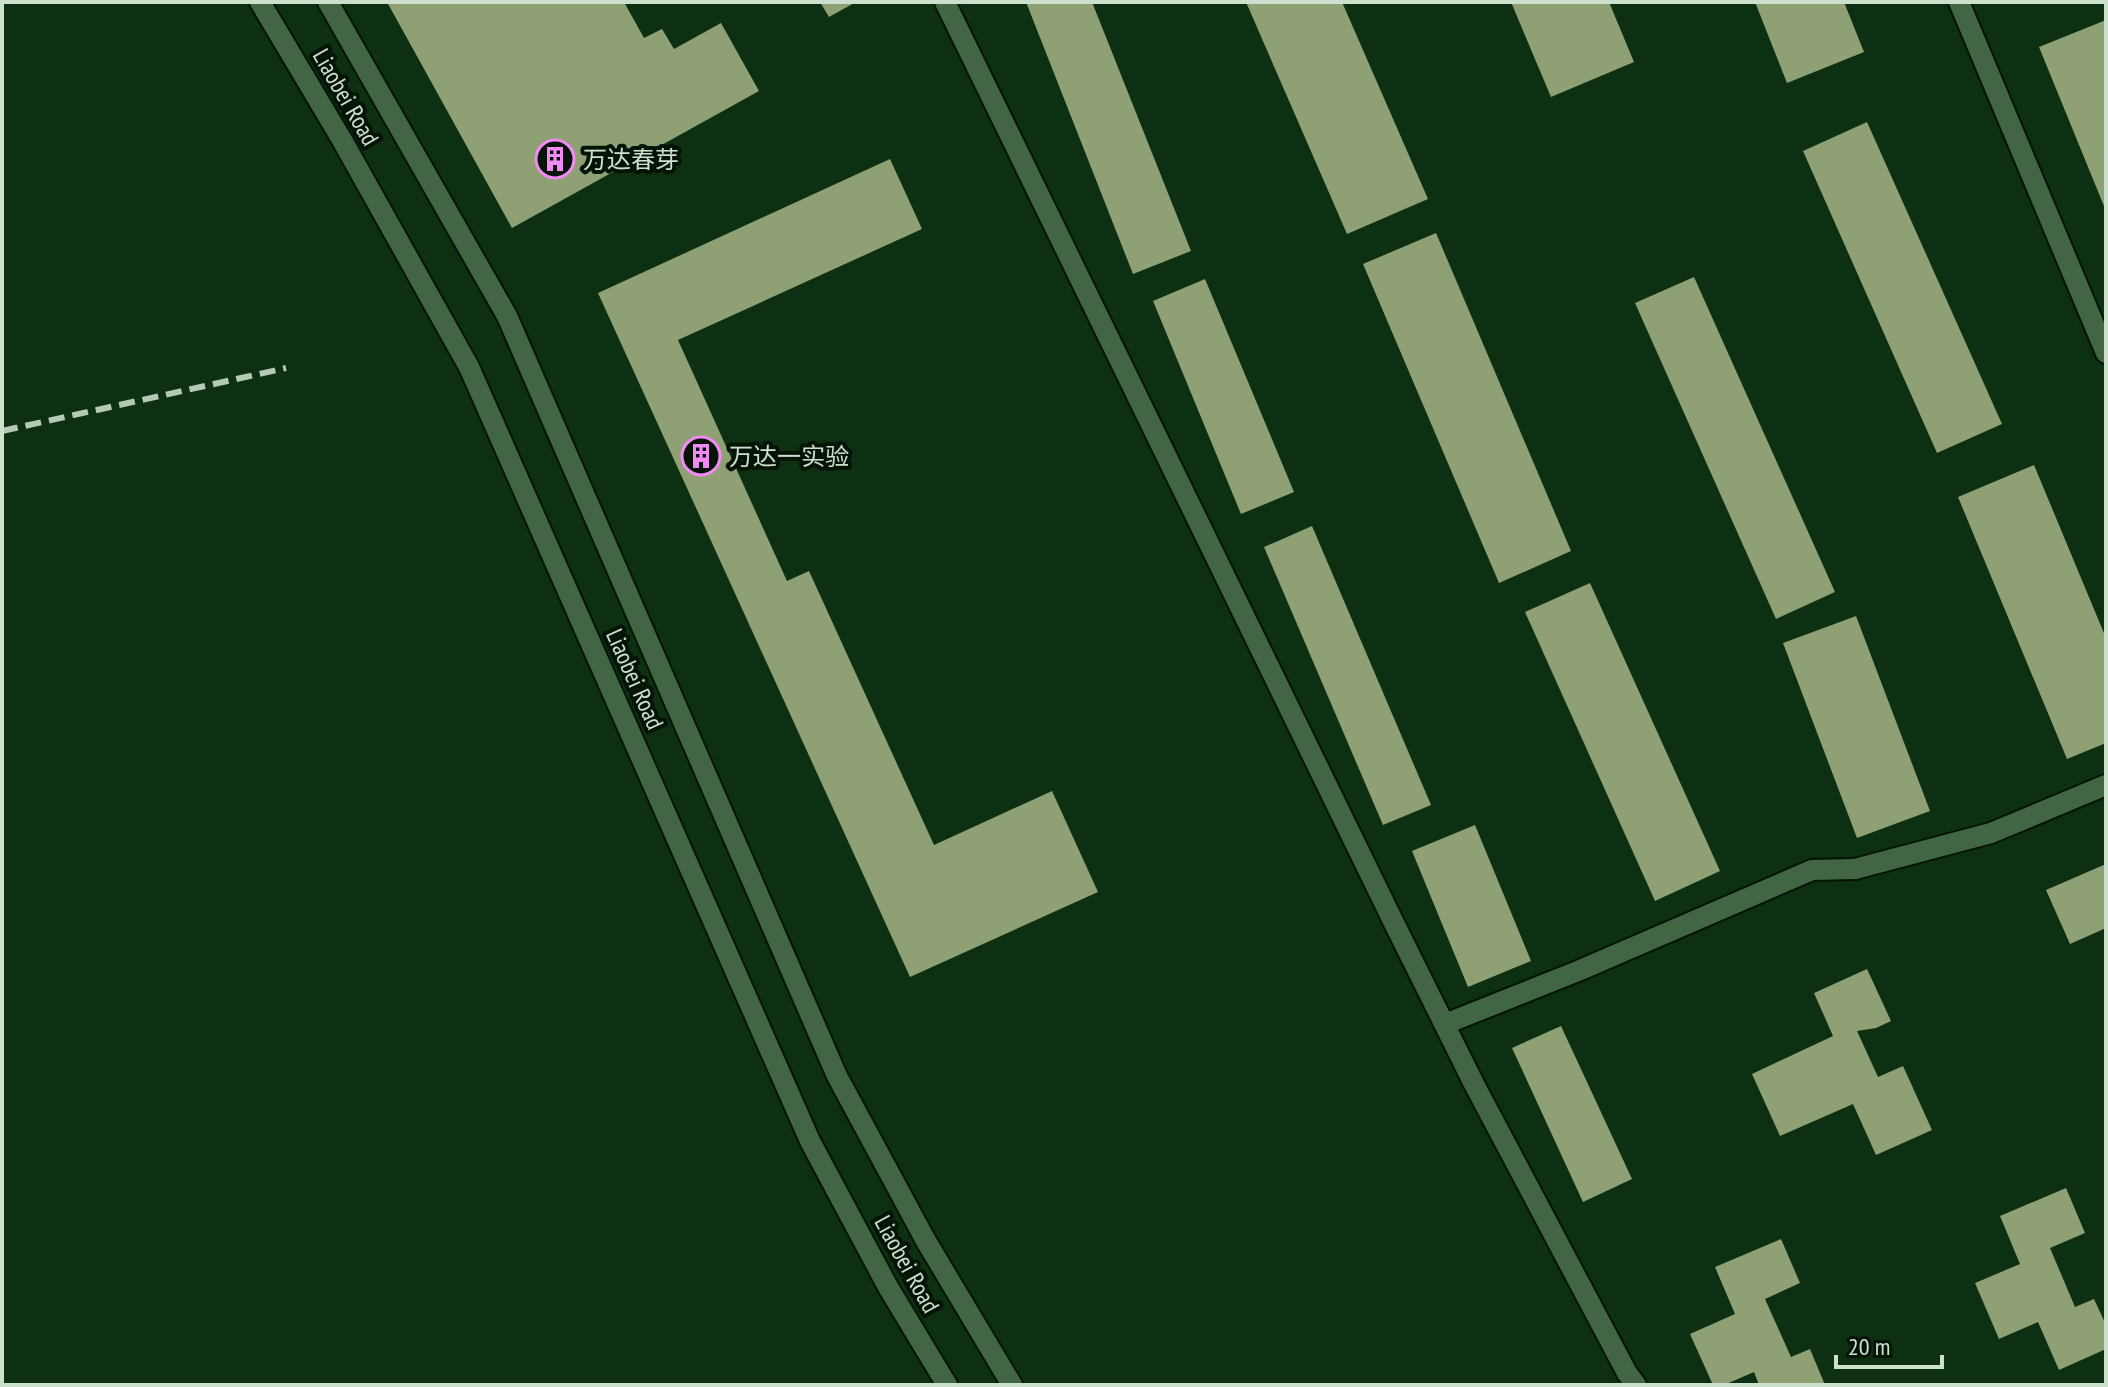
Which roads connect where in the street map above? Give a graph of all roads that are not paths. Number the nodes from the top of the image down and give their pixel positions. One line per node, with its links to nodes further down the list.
1 (260, 2): 8 (main road, Liaobei Road)
2 (328, 2): 9 (main road, Liaobei Road)
3 (945, 2): 7 (main road)
4 (1959, 2): 5 (main road)
5 (2106, 353)
6 (2106, 785): 7 (main road)
7 (1445, 1024): 10 (main road)
8 (947, 1385)
9 (1012, 1385)
10 (1636, 1385)

